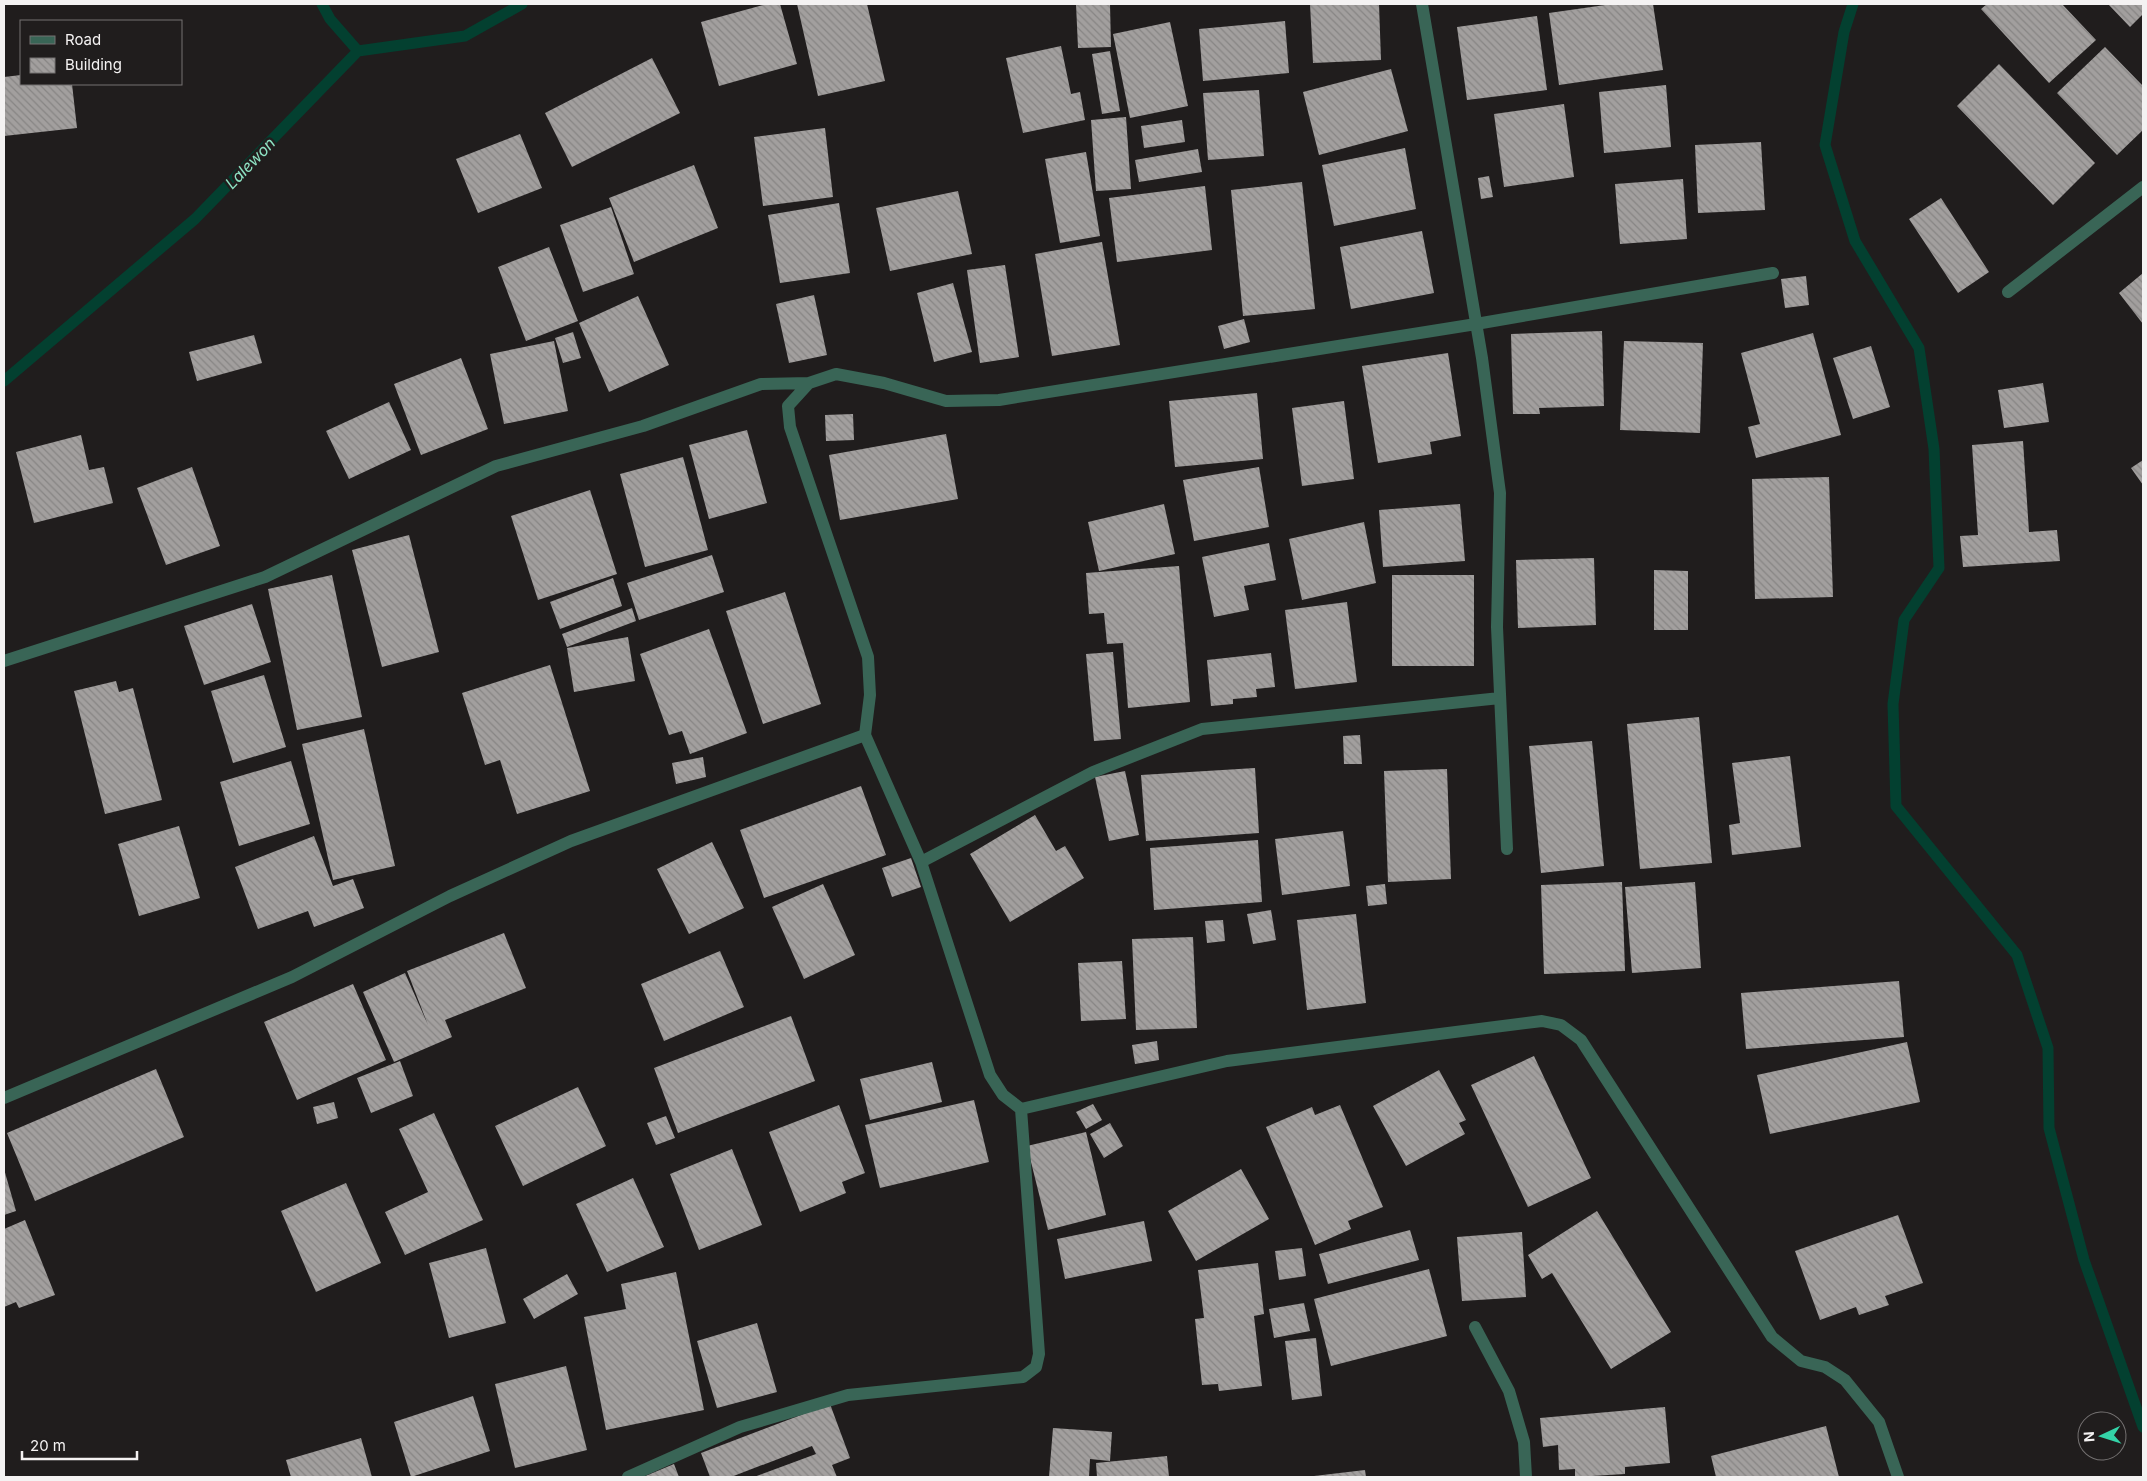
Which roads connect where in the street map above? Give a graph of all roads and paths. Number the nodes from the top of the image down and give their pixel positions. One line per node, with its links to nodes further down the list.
1 (1422, 4): 5 (street)
2 (2143, 188): 4 (street)
3 (1772, 273): 5 (street)
4 (2008, 292)
5 (1476, 324): 6 (street); 8 (street)
6 (809, 383): 7 (street); 9 (street)
7 (4, 661)
8 (1500, 698): 10 (street); 11 (street)
9 (865, 735): 11 (street); 12 (street)
10 (1507, 849)
11 (921, 862): 13 (street)
12 (4, 1098)
13 (1021, 1109): 15 (street); 17 (street)
14 (1475, 1328): 16 (street)
15 (628, 1477)
16 (1526, 1477)
17 (1898, 1477)

